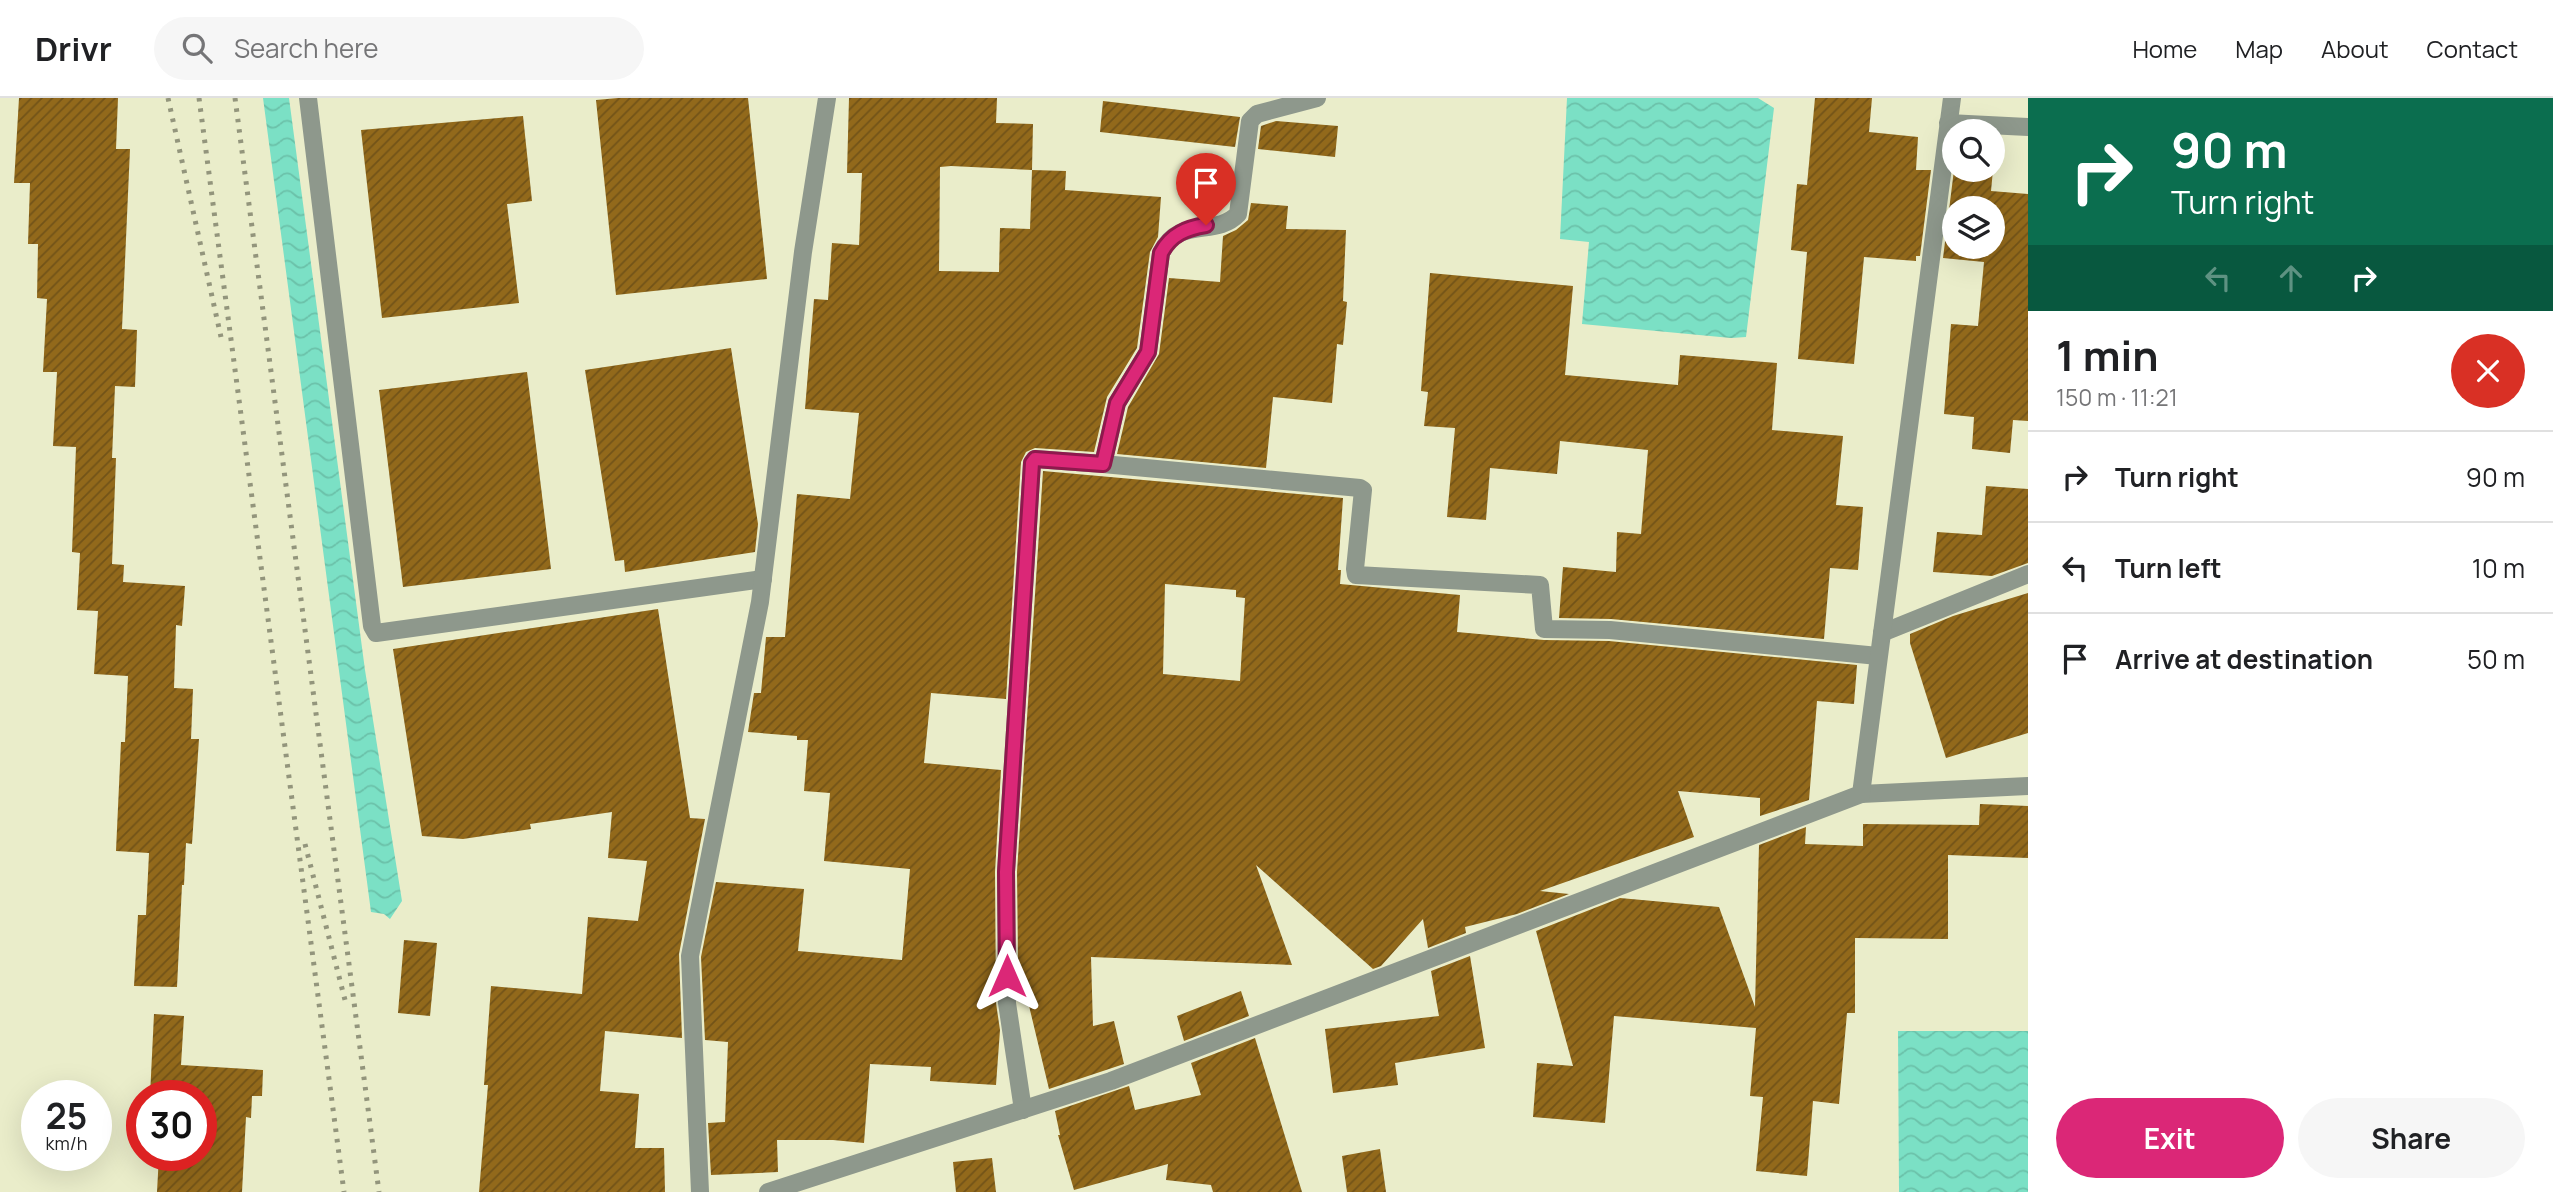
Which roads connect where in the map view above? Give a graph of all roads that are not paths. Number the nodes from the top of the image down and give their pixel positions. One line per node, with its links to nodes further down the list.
1 (308, 98): 11 (street)
2 (827, 98): 11 (street)
3 (1317, 98): 9 (street)
4 (1952, 98): 5 (street)
5 (1949, 119)
6 (2005, 126): 7 (street)
7 (2028, 127)
8 (1942, 169): 12 (street)
9 (1103, 464): 13 (street); 16 (street)
10 (2028, 574): 12 (street)
11 (763, 579): 17 (street)
12 (1882, 633): 13 (street)
13 (1878, 656): 15 (street)
14 (2028, 786): 15 (street)
15 (1861, 794): 16 (street)
16 (1023, 1110): 18 (street)
17 (700, 1192)
18 (768, 1192)

